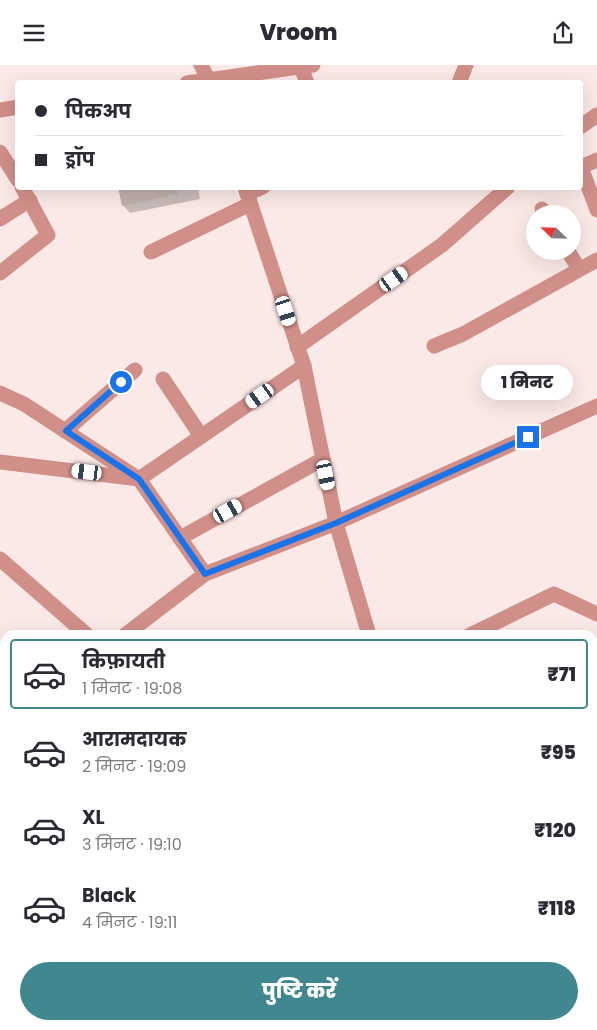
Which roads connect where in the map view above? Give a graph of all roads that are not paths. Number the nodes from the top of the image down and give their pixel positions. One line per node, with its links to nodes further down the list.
1 (201, 65): 4 (street)
2 (466, 65): 7 (street)
3 (307, 66): 5 (street); 6 (street)
4 (209, 80)
5 (216, 80)
6 (307, 80)
7 (460, 80)
8 (15, 108): 9 (street)
9 (0, 110)
10 (597, 115): 11 (street)
11 (583, 125)
12 (0, 152): 16 (street)
13 (597, 160): 14 (street)
14 (583, 166)
15 (583, 172): 20 (street)
16 (15, 176)
17 (505, 190): 28 (street)
18 (26, 194): 21 (street); 26 (street)
19 (247, 195): 22 (street); 28 (street)
20 (597, 210)
21 (0, 219)
22 (151, 251)
23 (597, 259): 25 (street)
24 (574, 260): 25 (street)
25 (579, 269): 27 (street)
26 (0, 273)
27 (434, 346)
28 (297, 347): 29 (street)
29 (304, 366): 35 (street); 36 (street)
30 (135, 370): 34 (street)
31 (163, 379): 35 (street)
32 (0, 393): 34 (street)
33 (597, 405): 39 (street)
34 (66, 431): 38 (street)
35 (201, 436): 38 (street)
36 (323, 459): 39 (street); 40 (street)
37 (0, 462): 38 (street)
38 (139, 479): 40 (street)
39 (336, 523): 42 (street); 46 (street)
40 (180, 538): 42 (street)
41 (0, 559): 44 (street)
42 (205, 574): 45 (street)
43 (597, 614): 47 (street)
44 (81, 630)
45 (132, 630)
46 (368, 630)
47 (480, 630)

